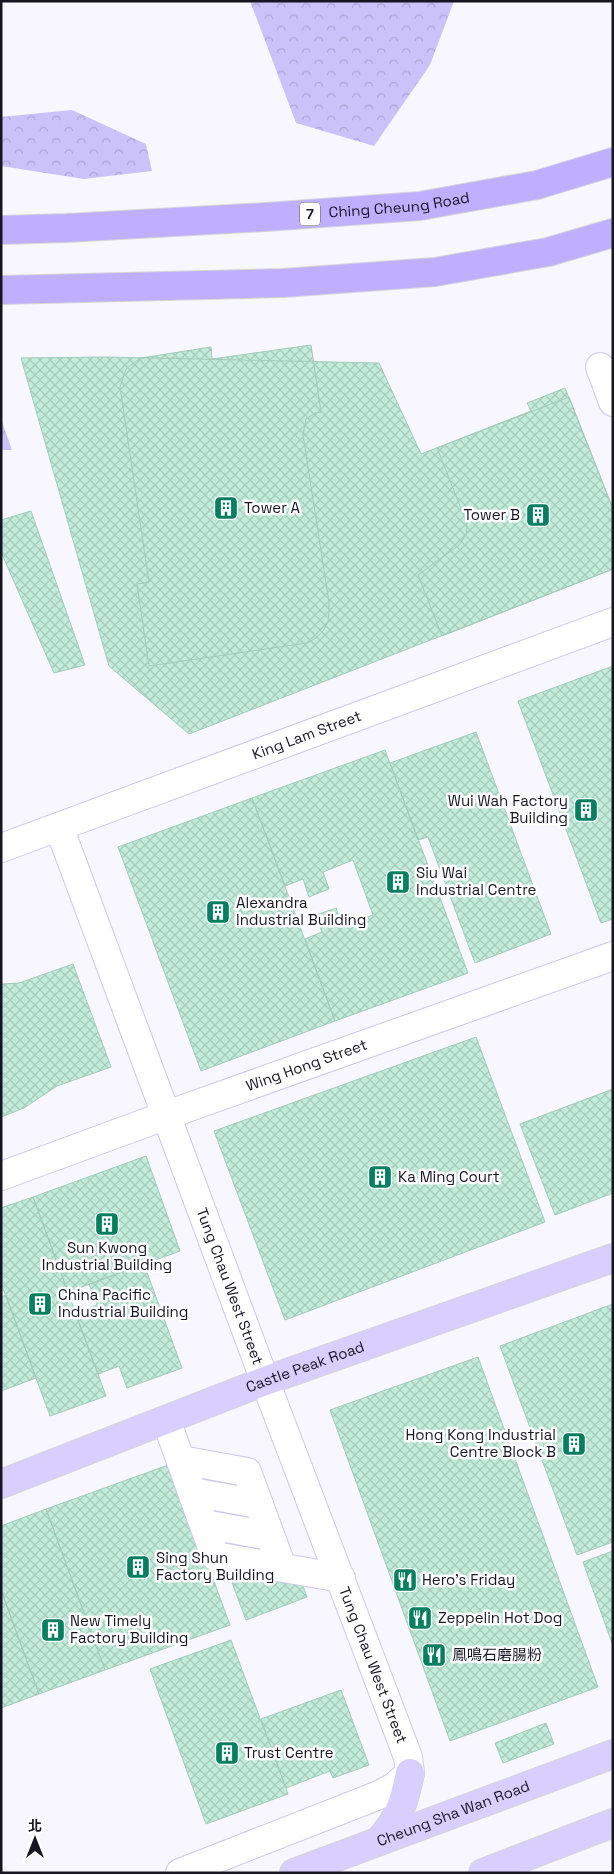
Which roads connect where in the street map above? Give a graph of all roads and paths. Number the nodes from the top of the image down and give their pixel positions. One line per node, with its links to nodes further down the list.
1 (613, 162): 2 (highway, Ching Cheung Road / 7)
2 (1, 230)
3 (613, 233): 4 (highway)
4 (1, 290)
5 (600, 366): 6 (street)
6 (613, 402)
7 (613, 622): 8 (street, King Lam Street)
8 (59, 827): 9 (street, King Lam Street); 11 (street, Tung Chau West Street)
9 (1, 848)
10 (613, 956): 11 (street, Wing Hong Street)
11 (167, 1115): 12 (street, Wing Hong Street); 14 (street, Tung Chau West Street)
12 (1, 1176)
13 (613, 1258): 14 (main road, Castle Peak Road)
14 (265, 1381): 15 (main road, Castle Peak Road); 23 (street, Tung Chau West Street)
15 (166, 1420): 16 (street); 17 (main road, Castle Peak Road)
16 (181, 1460): 18 (street); 19 (street)
17 (1, 1484)
18 (192, 1492): 19 (street); 20 (street)
19 (259, 1504): 21 (street)
20 (204, 1524): 21 (street); 22 (street)
21 (270, 1536): 22 (street)
22 (282, 1567): 23 (street)
23 (340, 1578): 25 (street, Tung Chau West Street)
24 (613, 1754): 27 (main road, Cheung Sha Wan Road)
25 (410, 1773): 27 (main road); 28 (street)
26 (613, 1823): 30 (main road)
27 (380, 1840): 29 (main road, Cheung Sha Wan Road)
28 (180, 1873)
29 (294, 1873)
30 (483, 1873)

